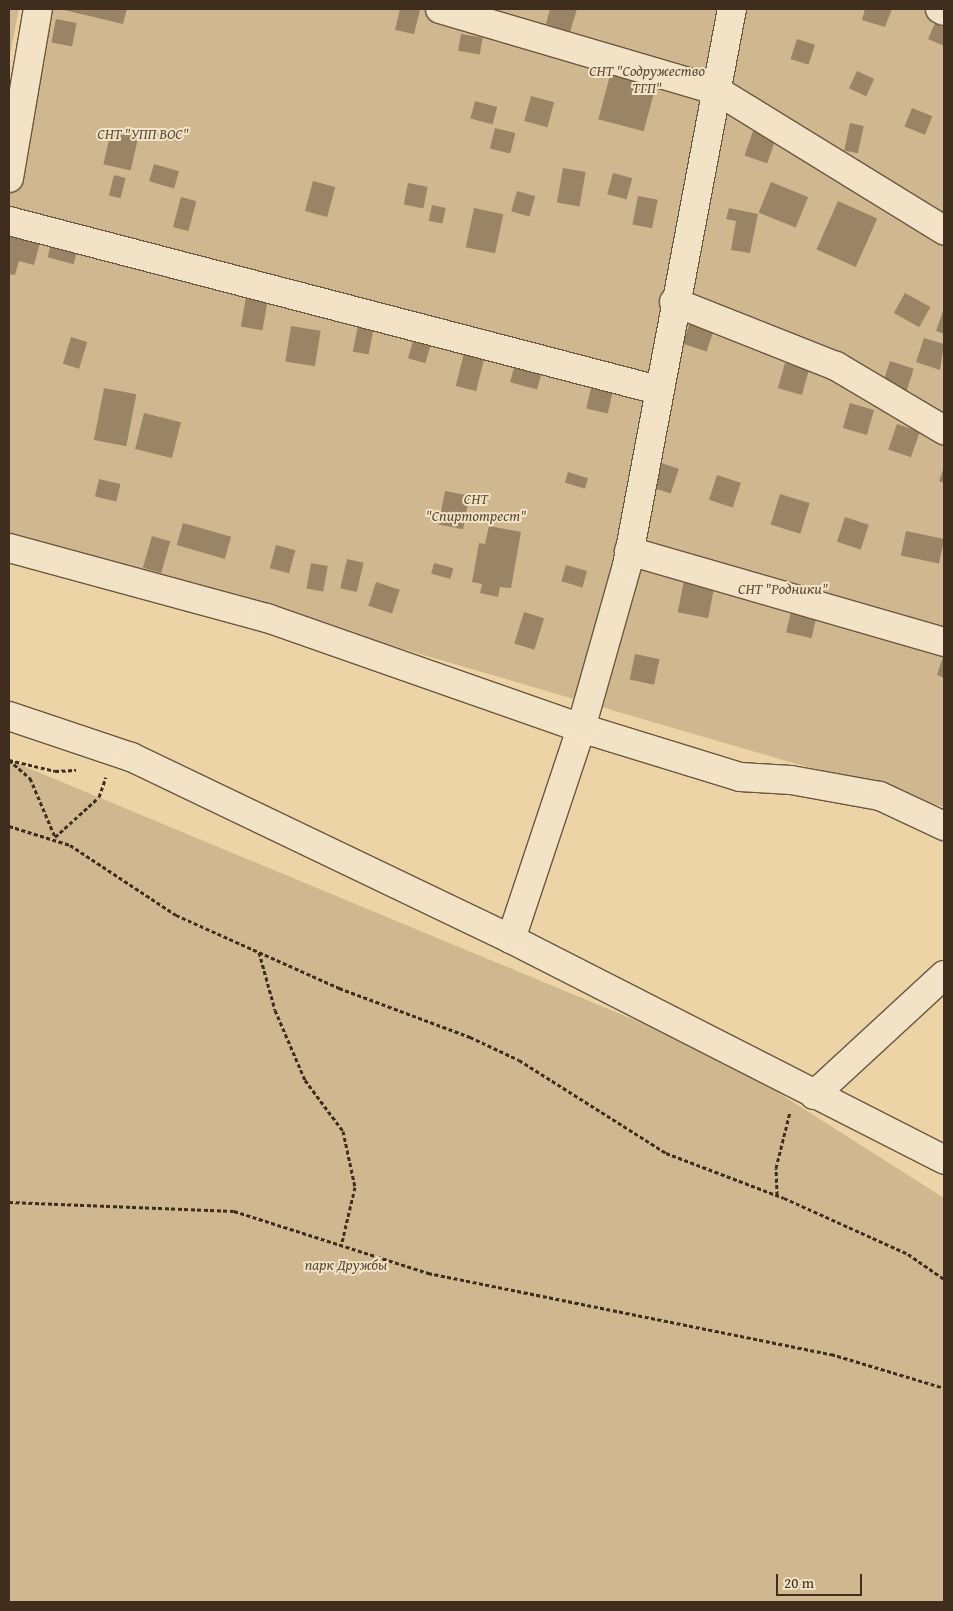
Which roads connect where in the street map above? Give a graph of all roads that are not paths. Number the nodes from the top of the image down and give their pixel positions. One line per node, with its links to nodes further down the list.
1 (38, 9): 7 (street)
2 (440, 9): 6 (street)
3 (732, 9): 6 (street)
4 (940, 9): 5 (street)
5 (944, 11)
6 (716, 90): 9 (street); 10 (street)
7 (9, 178)
8 (9, 221): 11 (street)
9 (944, 230)
10 (674, 302): 11 (street); 12 (street)
11 (658, 390): 14 (street)
12 (944, 430)
13 (9, 548): 17 (street)
14 (629, 552): 15 (street); 17 (street)
15 (944, 642)
16 (9, 716): 19 (street)
17 (581, 728): 18 (street); 19 (street)
18 (944, 826)
19 (511, 939): 21 (street)
20 (944, 975): 21 (street)
21 (814, 1095): 22 (street)
22 (944, 1160)

